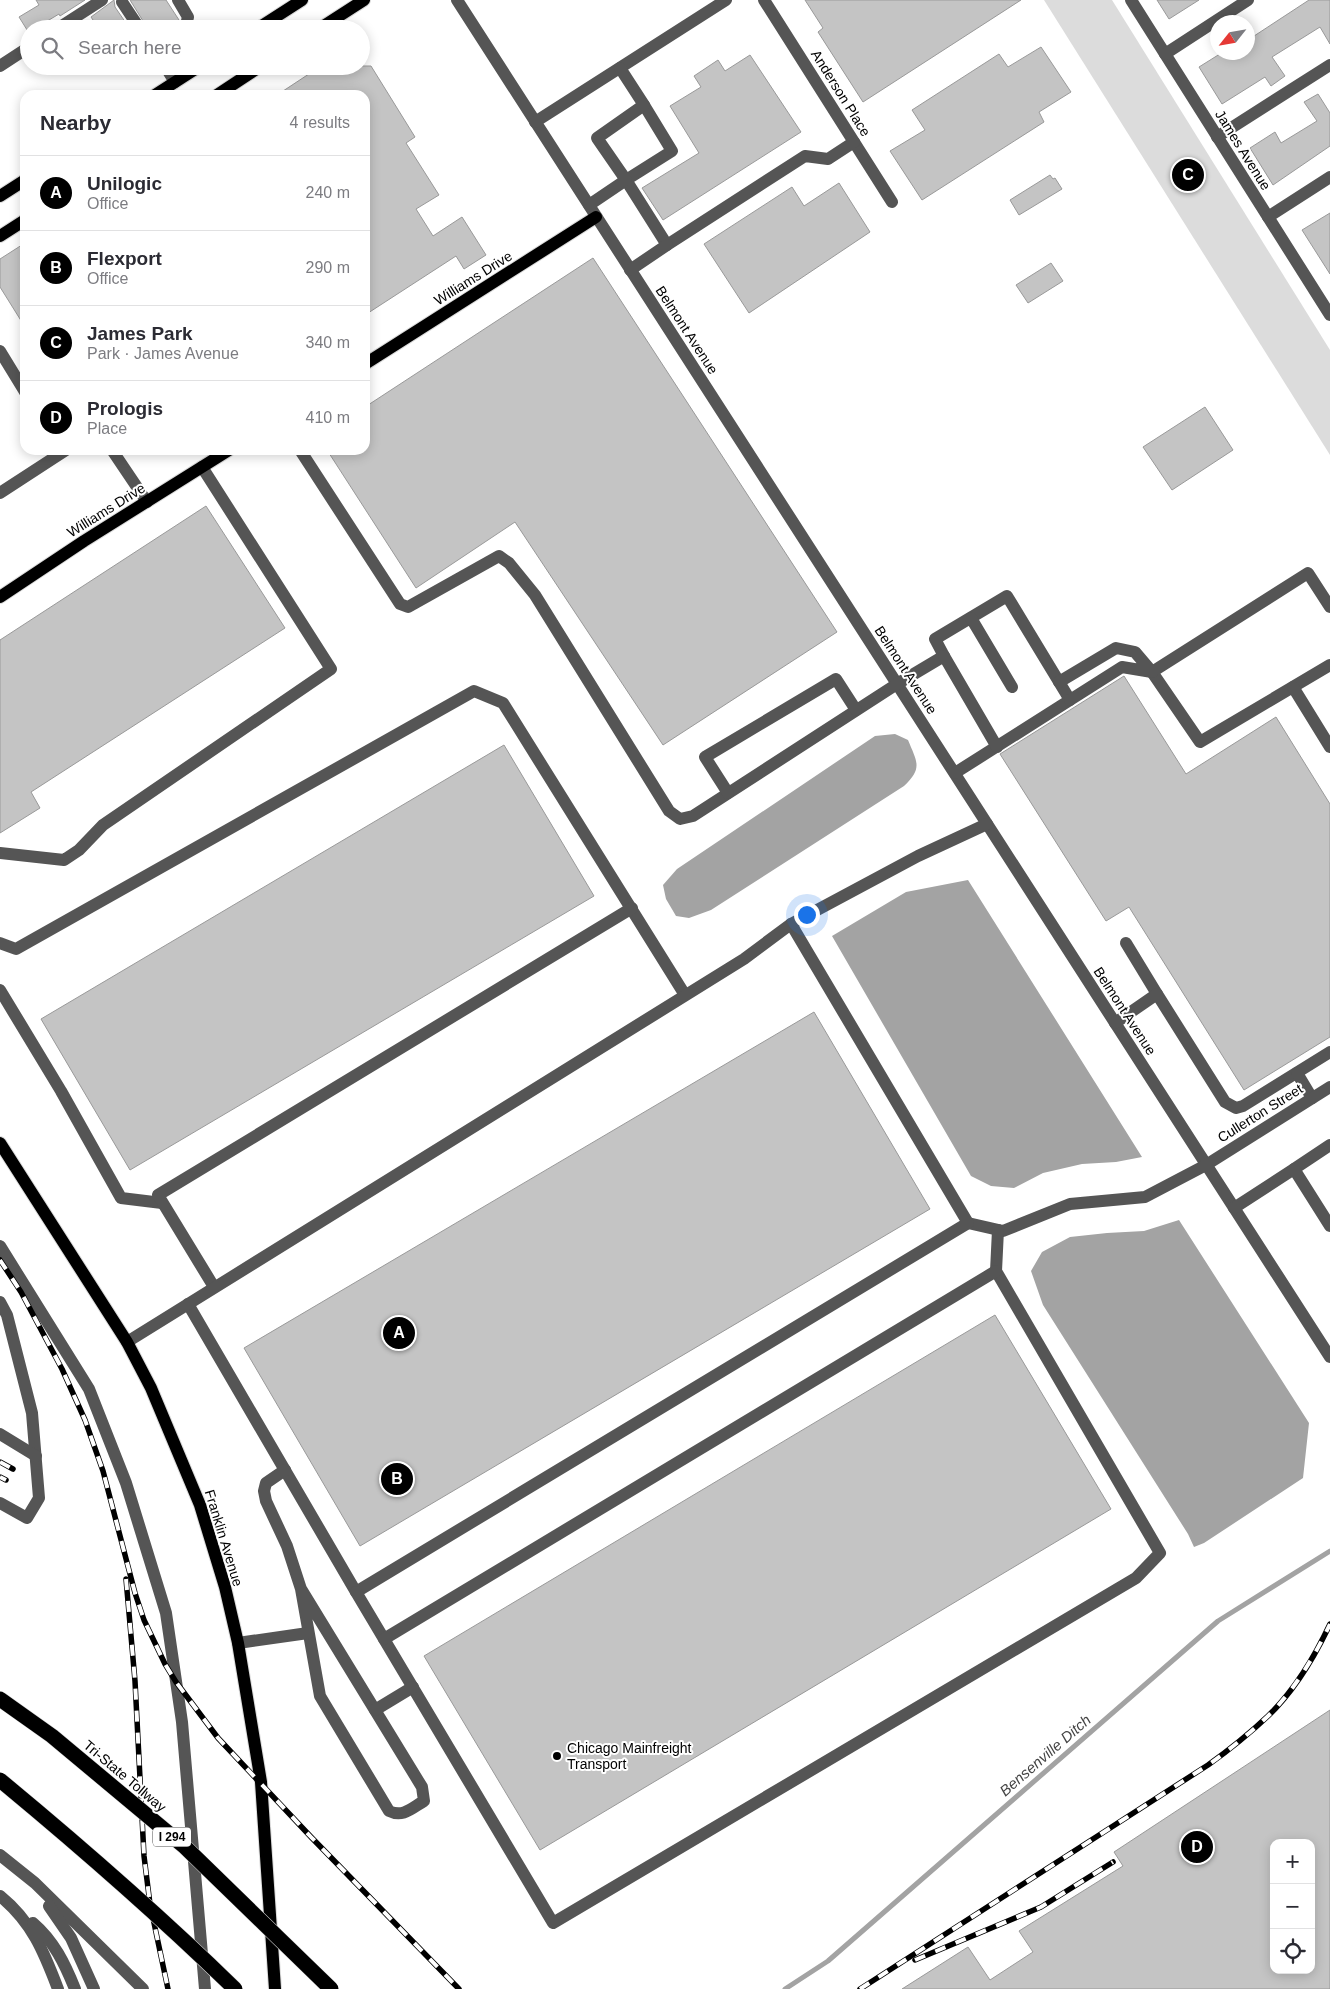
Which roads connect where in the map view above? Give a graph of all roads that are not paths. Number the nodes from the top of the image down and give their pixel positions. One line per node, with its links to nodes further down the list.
1 (102, 0): 11 (street)
2 (178, 0): 13 (street)
3 (302, 0): 14 (main road)
4 (364, 0): 15 (main road)
5 (457, 0): 28 (street, Belmont Avenue)
6 (726, 0): 20 (street)
7 (766, 0): 30 (street, Anderson Place)
8 (1131, 0): 17 (street, James Avenue)
9 (1248, 0): 17 (street)
10 (122, 2): 12 (street)
11 (71, 20)
12 (134, 20)
13 (187, 20)
14 (271, 20)
15 (333, 20)
16 (20, 53): 19 (street)
17 (1165, 54): 29 (street, James Avenue)
18 (1330, 65): 29 (street)
19 (0, 66)
20 (620, 68): 27 (street); 28 (street)
21 (171, 75): 24 (street)
22 (186, 75): 24 (main road)
23 (247, 75): 26 (main road)
24 (175, 82): 25 (main road)
25 (163, 90)
26 (225, 90)
27 (644, 105): 32 (street); 32 (street)
28 (536, 122): 36 (street, Belmont Avenue)
29 (1217, 137): 38 (street, James Avenue)
30 (854, 142): 35 (street, Anderson Place); 41 (street)
31 (1330, 177): 38 (street)
32 (626, 180): 36 (street); 41 (street)
33 (20, 183): 34 (main road)
34 (1, 193)
35 (892, 202)
36 (589, 204): 37 (street, Belmont Avenue)
37 (596, 217): 42 (street, Belmont Avenue); 47 (main road, Williams Drive)
38 (1268, 217): 44 (street, James Avenue)
39 (20, 223): 40 (main road)
40 (0, 236)
41 (667, 245): 42 (street)
42 (630, 270): 63 (street, Belmont Avenue)
43 (1330, 291): 44 (street)
44 (1319, 298): 45 (street, James Avenue)
45 (1330, 315)
46 (0, 352): 48 (street)
47 (370, 361)
48 (20, 384)
49 (57, 455): 54 (street)
50 (115, 455): 55 (street)
51 (221, 455): 53 (main road, Williams Drive)
52 (303, 455): 71 (street)
53 (202, 467): 55 (main road, Williams Drive); 73 (street)
54 (0, 493)
55 (147, 502): 56 (main road, Williams Drive)
56 (0, 597)
57 (1330, 607): 61 (street)
58 (971, 618): 59 (street); 62 (street); 64 (street)
59 (944, 656): 63 (street); 68 (street)
60 (1330, 665): 65 (street)
61 (1152, 672): 62 (street); 65 (street); 66 (street)
62 (1059, 682): 66 (street)
63 (897, 684): 67 (street); 70 (street, Belmont Avenue)
64 (1012, 687)
65 (1293, 687): 69 (street)
66 (1070, 700): 68 (street)
67 (856, 710): 71 (street); 71 (street)
68 (997, 746): 70 (street)
69 (1330, 747)
70 (955, 773): 72 (street, Belmont Avenue)
71 (728, 793)
72 (987, 824): 75 (street); 81 (street, Belmont Avenue)
73 (0, 853)
74 (632, 908): 76 (street); 80 (street); 90 (street)
75 (791, 924): 80 (street); 92 (street)
76 (0, 943)
77 (1126, 943): 79 (street)
78 (0, 990): 90 (street)
79 (1157, 994): 81 (street); 83 (street)
80 (685, 995): 97 (street)
81 (1115, 1023): 88 (street, Belmont Avenue)
82 (1330, 1052): 83 (street)
83 (1297, 1072): 85 (street)
84 (1330, 1086): 85 (street, Cullerton Street)
85 (1312, 1098): 88 (street, Cullerton Street)
86 (0, 1143): 100 (main road, Franklin Avenue)
87 (1330, 1144): 89 (street)
88 (1206, 1165): 91 (street, Belmont Avenue); 94 (street, Cullerton Street)
89 (1294, 1169): 91 (street); 93 (street)
90 (162, 1202): 97 (street)
91 (1234, 1208): 101 (street, Belmont Avenue)
92 (968, 1224): 94 (street); 107 (street)
93 (1330, 1226)
94 (998, 1230): 96 (street)
95 (0, 1246): 123 (street)
96 (996, 1271): 109 (street); 111 (street)
97 (214, 1287): 99 (street)
98 (0, 1302): 103 (street)
99 (188, 1304): 100 (street); 104 (street)
100 (127, 1342): 110 (main road, Franklin Avenue)
101 (1330, 1357)
102 (0, 1434): 103 (street)
103 (36, 1456): 105 (street)
104 (285, 1470): 106 (street); 107 (street)
105 (0, 1503)
106 (301, 1589): 108 (street); 113 (street)
107 (356, 1592): 109 (street)
108 (308, 1633): 110 (street); 113 (street)
109 (384, 1639): 111 (street)
110 (238, 1643): 125 (main road, Franklin Avenue)
111 (413, 1687): 113 (street)
112 (0, 1699): 126 (highway, Tri-State Tollway / I 294, bridge)
113 (375, 1710)
114 (0, 1780): 124 (highway, bridge)
115 (0, 1855): 116 (street)
116 (35, 1883): 121 (street); 122 (street)
117 (0, 1896): 118 (street)
118 (14, 1907): 119 (street); 120 (street)
119 (58, 1989)
120 (75, 1989)
121 (94, 1989)
122 (143, 1989)
123 (205, 1989)
124 (235, 1989)
125 (275, 1989)
126 (331, 1989)

